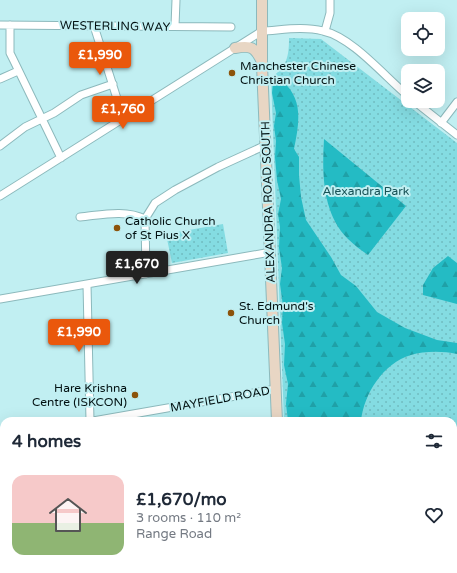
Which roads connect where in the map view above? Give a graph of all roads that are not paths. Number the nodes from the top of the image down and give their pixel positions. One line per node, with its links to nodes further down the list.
1 (176, 0): 7 (street)
2 (262, 0): 9 (street, ALEXANDRA ROAD SOUTH)
3 (330, 0): 10 (street)
4 (0, 25): 5 (street, WESTERLING WAY)
5 (10, 25): 6 (street, WESTERLING WAY); 13 (street)
6 (94, 26): 7 (street, WESTERLING WAY); 15 (street)
7 (176, 26): 8 (street, WESTERLING WAY)
8 (231, 27)
9 (262, 31): 10 (street); 11 (street); 12 (street, ALEXANDRA ROAD SOUTH)
10 (325, 31): 16 (street)
11 (235, 48): 12 (street); 19 (street)
12 (262, 62): 23 (street, ALEXANDRA ROAD SOUTH)
13 (18, 70): 14 (street); 20 (street)
14 (0, 79)
15 (113, 84): 19 (street); 20 (street)
16 (401, 90)
17 (457, 102): 21 (street)
18 (423, 108): 21 (street)
19 (126, 117): 25 (street)
20 (42, 119): 24 (street); 25 (street)
21 (441, 123): 22 (street)
22 (457, 135)
23 (266, 145): 28 (street); 29 (street, ALEXANDRA ROAD SOUTH)
24 (0, 146)
25 (61, 158): 26 (street)
26 (0, 196)
27 (80, 217): 28 (street)
28 (145, 219): 30 (street)
29 (271, 252): 30 (street); 33 (street, ALEXANDRA ROAD SOUTH)
30 (146, 274): 31 (street)
31 (87, 284): 32 (street); 34 (street)
32 (0, 299)
33 (276, 389): 35 (street, MAYFIELD ROAD); 36 (street, ALEXANDRA ROAD SOUTH)
34 (91, 417)
35 (114, 417)
36 (278, 417)

